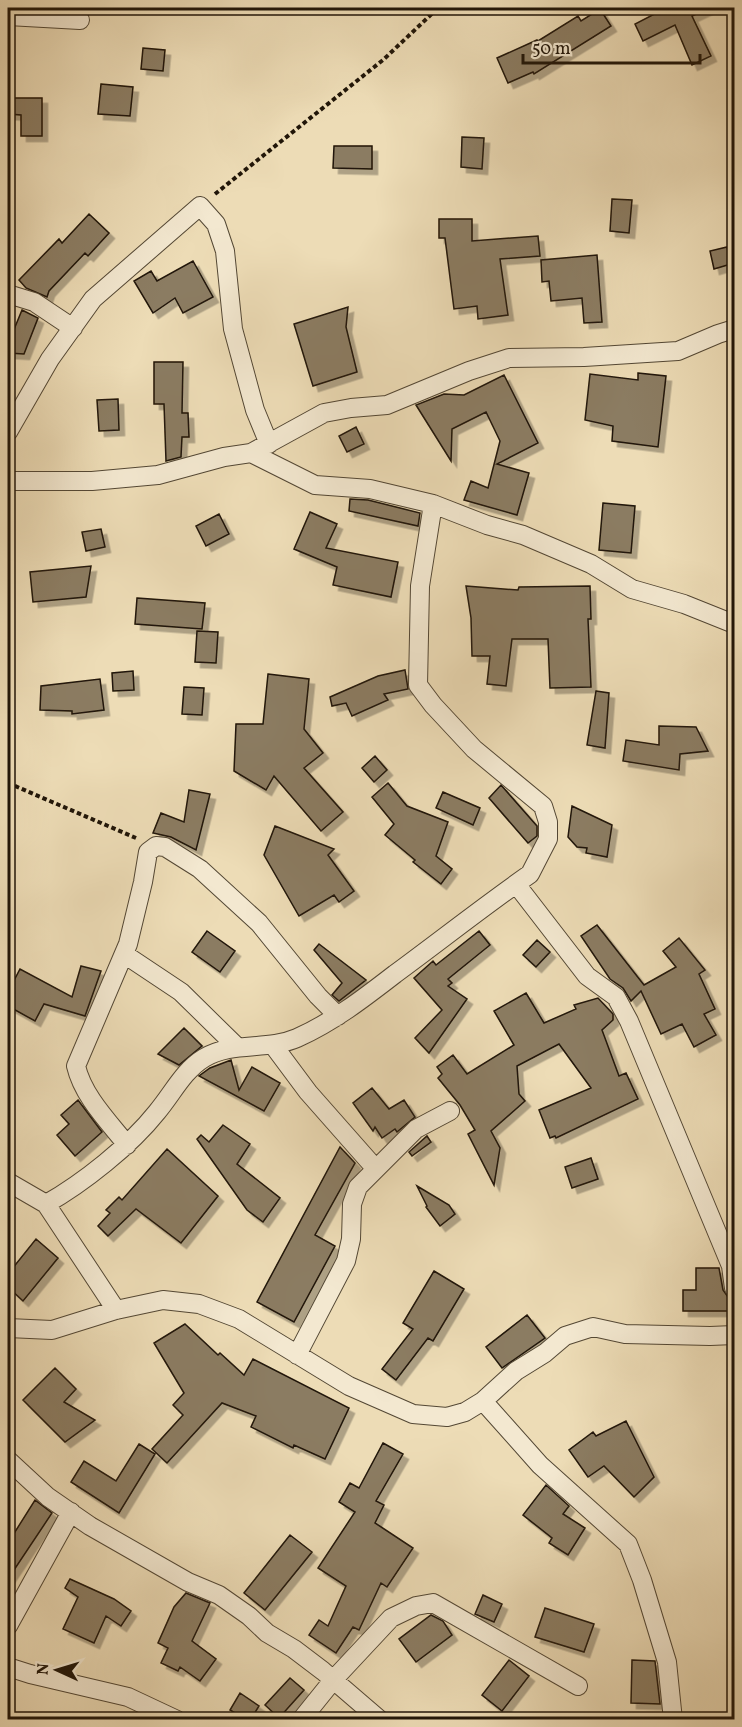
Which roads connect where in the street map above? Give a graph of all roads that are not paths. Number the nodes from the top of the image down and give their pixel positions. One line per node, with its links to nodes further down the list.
1 (8, 16): 2 (street)
2 (80, 20)
3 (8, 294): 4 (street)
4 (73, 328): 6 (street); 7 (street)
5 (735, 329): 7 (street)
6 (8, 432)
7 (269, 444): 8 (street)
8 (251, 453): 9 (street); 10 (street)
9 (8, 481)
10 (433, 504): 11 (street); 12 (street)
11 (735, 624)
12 (516, 884): 14 (street); 22 (street)
13 (124, 954): 14 (street); 16 (street); 18 (street)
14 (338, 1016): 15 (street)
15 (273, 1045): 16 (street); 19 (street)
16 (237, 1047): 18 (street)
17 (450, 1111): 19 (street)
18 (127, 1145): 21 (street)
19 (375, 1168): 26 (street)
20 (8, 1182): 21 (street)
21 (46, 1204): 23 (street)
22 (735, 1288)
23 (116, 1310): 24 (street); 26 (street)
24 (8, 1329)
25 (735, 1335): 27 (street)
26 (297, 1355): 27 (street)
27 (483, 1401): 37 (street)
28 (8, 1460): 29 (street)
29 (71, 1512): 30 (street); 32 (street)
30 (8, 1626)
31 (8, 1666): 34 (street)
32 (334, 1679): 33 (street); 35 (street); 36 (street)
33 (578, 1686)
34 (177, 1719)
35 (301, 1719)
36 (380, 1719)
37 (673, 1719)

